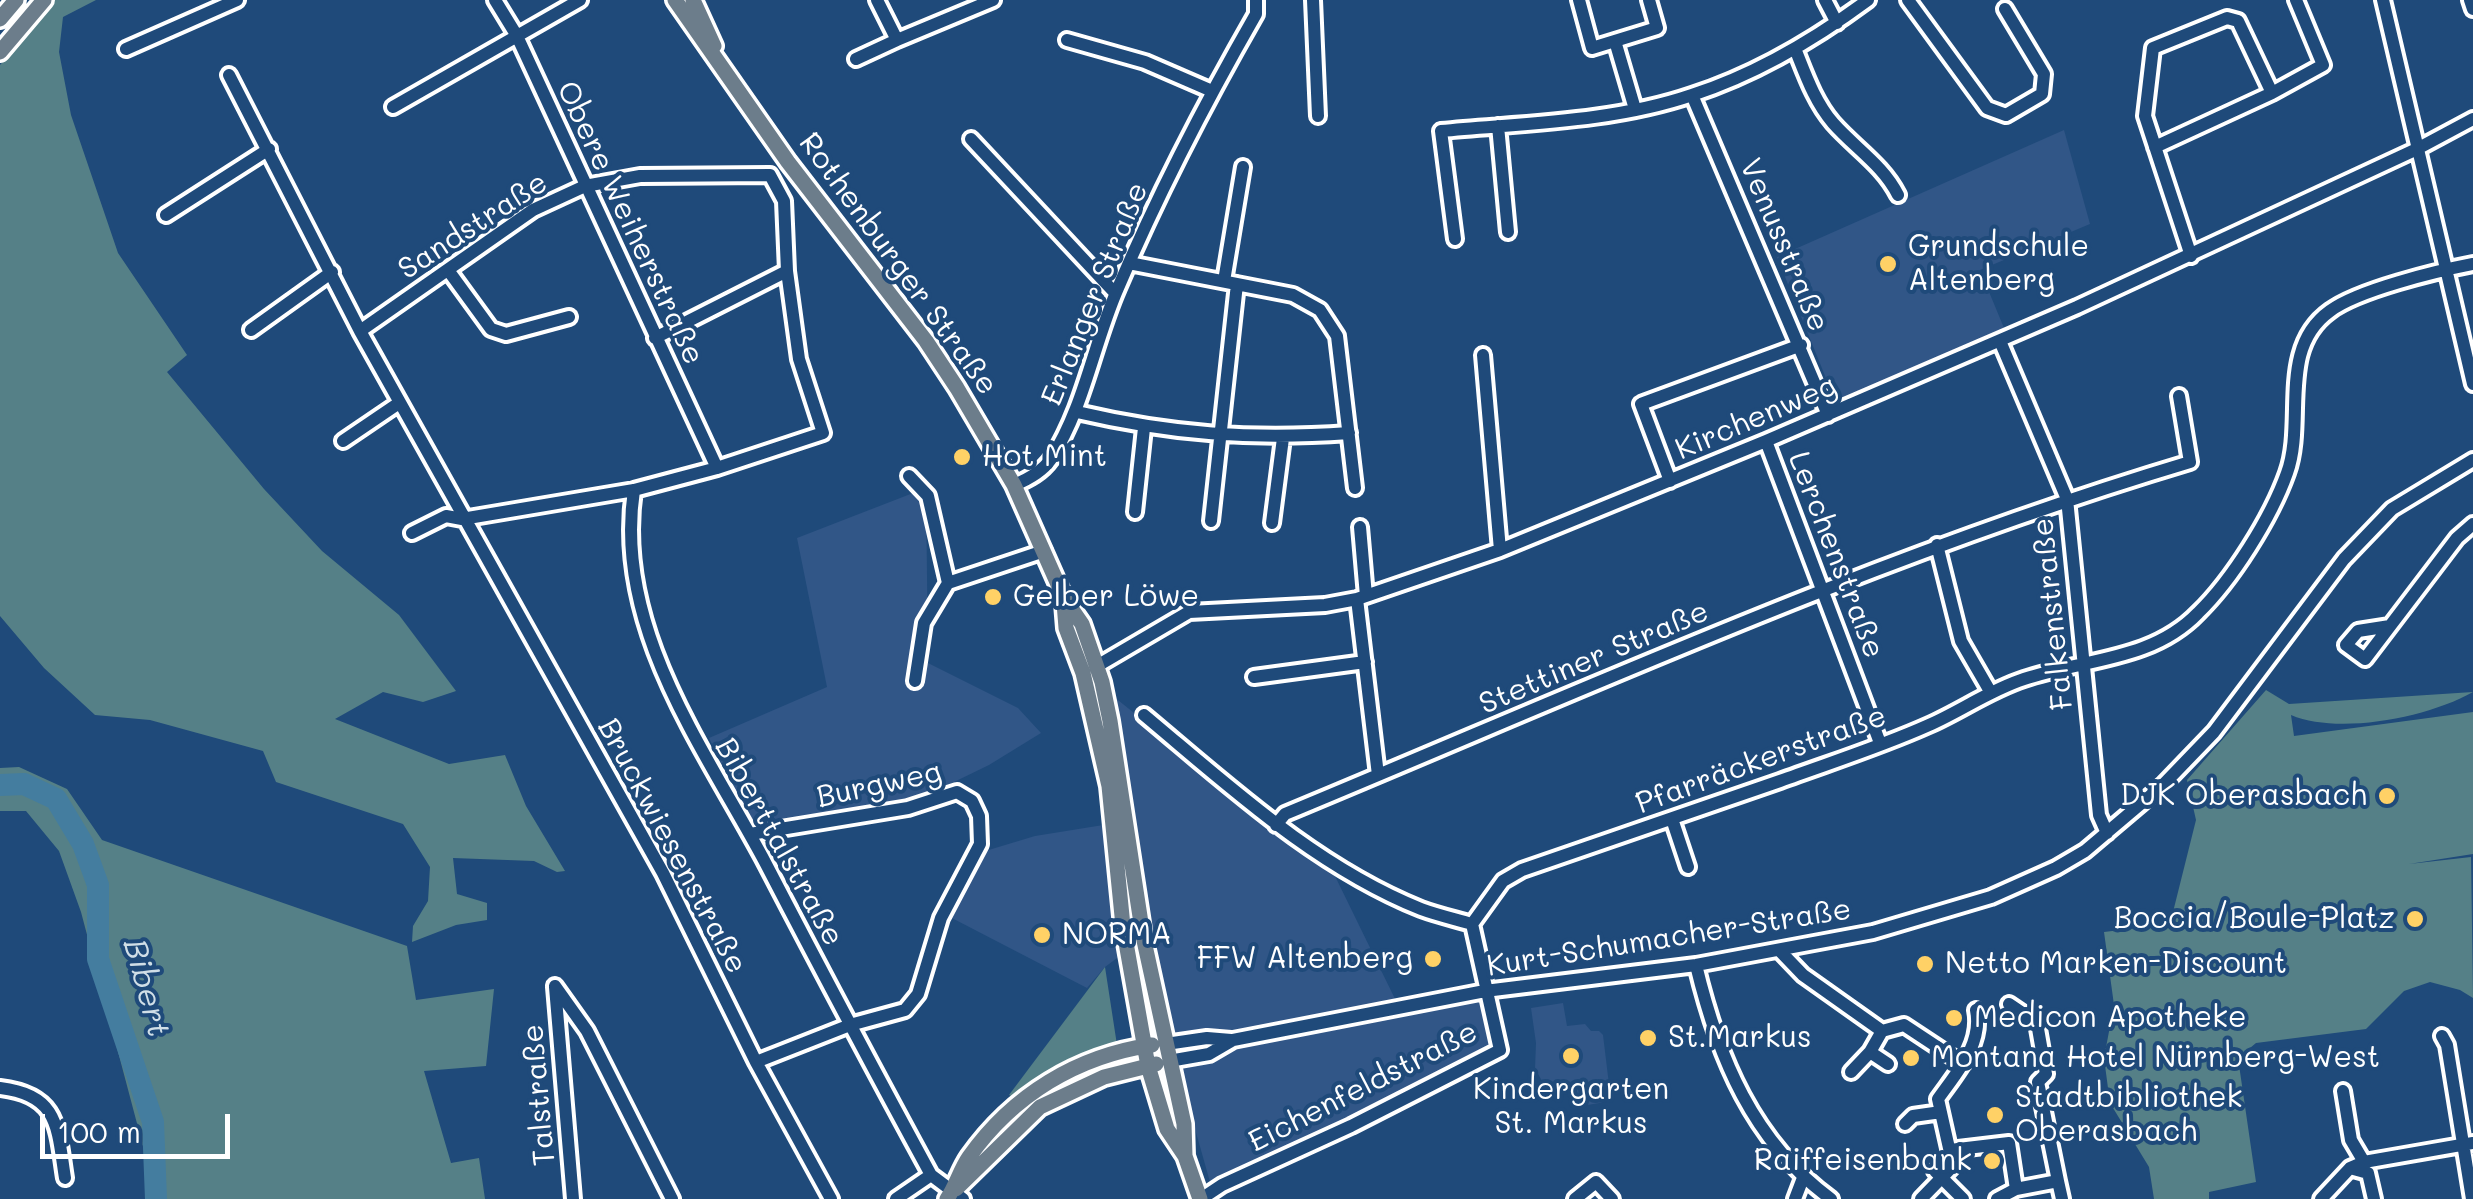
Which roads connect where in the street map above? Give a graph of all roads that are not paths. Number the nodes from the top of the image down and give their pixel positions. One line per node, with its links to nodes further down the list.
1 (16, 0): 23 (main road)
2 (44, 0): 31 (main road)
3 (237, 0): 29 (street)
4 (495, 0): 25 (street, Obere Weiherstraße)
5 (580, 0): 25 (street)
6 (675, 0): 34 (main road, Rothenburger Straße)
7 (693, 0): 34 (main road, Rothenburger Straße)
8 (877, 0): 26 (street)
9 (993, 0): 26 (street)
10 (1268, 0): 20 (street, Erlanger Straße)
11 (1312, 0): 40 (street)
12 (1579, 0): 28 (street)
13 (1649, 0): 28 (street)
14 (1825, 0): 24 (street)
15 (1868, 0): 24 (street)
16 (1908, 0): 21 (street)
17 (2296, 0): 36 (street)
18 (2382, 0): 45 (street)
19 (2470, 0): 22 (street)
20 (1256, 7): 35 (street, Erlanger Straße)
21 (2005, 8)
22 (2473, 9)
23 (0, 19)
24 (1837, 23): 30 (street)
25 (517, 36): 38 (street); 48 (street, Obere Weiherstraße)
26 (897, 40): 32 (street)
27 (1066, 40): 35 (street)
28 (1615, 41): 39 (street)
29 (126, 49)
30 (1796, 51): 37 (street); 49 (street)
31 (0, 52)
32 (856, 59)
33 (229, 74): 46 (street, Bruckwiesenstraße)
34 (728, 77): 84 (main road, Rothenburger Straße)
35 (1212, 91): 54 (street, Erlanger Straße)
36 (2272, 93): 44 (street); 44 (street)
37 (1692, 95): 39 (street); 67 (street, Venusstraße)
38 (392, 108)
39 (1636, 109): 42 (street)
40 (1318, 116)
41 (2473, 120): 45 (street, Kirchenweg)
42 (1498, 126): 51 (street); 52 (street)
43 (971, 140): 61 (street)
44 (2156, 147): 53 (street)
45 (2417, 149): 53 (street, Kirchenweg); 56 (street)
46 (269, 150): 50 (street); 59 (street, Bruckwiesenstraße)
47 (1243, 166): 60 (street)
48 (585, 186): 57 (street, Sandstraße); 58 (street, Sandstraße); 65 (street, Obere Weiherstraße)
49 (1898, 194)
50 (166, 215)
51 (1508, 232)
52 (1455, 239)
53 (2191, 256): 66 (street, Kirchenweg)
54 (1128, 263): 60 (street); 61 (street, Erlanger Straße)
55 (2473, 264): 56 (street, Pfarräckerstraße)
56 (2444, 268): 69 (street); 104 (street, Pfarräckerstraße)
57 (448, 270): 62 (street); 64 (street, Sandstraße)
58 (787, 271): 65 (street); 81 (street)
59 (332, 272): 63 (street); 64 (street, Bruckwiesenstraße)
60 (1230, 282): 75 (street); 76 (street)
61 (1115, 293): 72 (street, Erlanger Straße)
62 (570, 317)
63 (251, 330)
64 (360, 331): 71 (street, Bruckwiesenstraße)
65 (655, 338): 81 (street, Obere Weiherstraße)
66 (2000, 341): 73 (street, Kirchenweg); 87 (street, Falkenstraße)
67 (1800, 346): 73 (street, Venusstraße); 83 (street)
68 (1483, 355): 96 (street)
69 (2473, 384)
70 (2179, 396): 87 (street, Stettiner Straße)
71 (399, 403): 78 (street); 89 (street, Bruckwiesenstraße)
72 (1077, 412): 74 (street); 84 (street, Erlanger Straße)
73 (1828, 414): 79 (street, Kirchenweg)
74 (1144, 428): 76 (street); 88 (street)
75 (1349, 433): 77 (street); 85 (street)
76 (1220, 435): 77 (street); 90 (street)
77 (1283, 438): 91 (street)
78 (342, 441)
79 (1766, 441): 83 (street, Kirchenweg); 99 (street, Lerchenstraße)
80 (2473, 460): 114 (street, Kurt-Schumacher-Straße)
81 (717, 468): 86 (street)
82 (909, 476): 98 (street)
83 (1670, 481): 96 (street, Kirchenweg)
84 (1014, 485): 97 (main road, Rothenburger Straße)
85 (1354, 488)
86 (634, 490): 89 (street); 115 (street, Biberttalstraße)
87 (2067, 499): 95 (street, Stettiner Straße); 104 (street, Falkenstraße)
88 (1135, 512)
89 (462, 519): 94 (street); 133 (street, Bruckwiesenstraße)
90 (1211, 521)
91 (1272, 523)
92 (2473, 524): 102 (street)
93 (1360, 527): 100 (street)
94 (412, 533)
95 (1937, 544): 99 (street, Stettiner Straße); 108 (street)
96 (1500, 550): 100 (street, Kirchenweg)
97 (1044, 551): 98 (street); 101 (main road, Rothenburger Straße)
98 (948, 584): 107 (street)
99 (1822, 591): 110 (street, Lerchenstraße); 111 (street, Stettiner Straße)
100 (1362, 597): 103 (street); 105 (street, Kirchenweg)
101 (1064, 598): 105 (main road, Rothenburger Straße); 130 (main road, Rothenburger Straße)
102 (2390, 626)
103 (1365, 662): 106 (street); 111 (street)
104 (2084, 664): 108 (street, Pfarräckerstraße); 114 (street, Falkenstraße)
105 (1096, 666): 128 (main road, Rothenburger Straße)
106 (1254, 677)
107 (915, 681)
108 (1992, 694): 110 (street, Pfarräckerstraße)
109 (1144, 715): 113 (street)
110 (1880, 743): 112 (street, Pfarräckerstraße)
111 (1378, 775): 113 (street, Stettiner Straße)
112 (1672, 819): 116 (street); 117 (street, Pfarräckerstraße)
113 (1276, 825): 117 (street)
114 (2107, 833): 118 (street, Kurt-Schumacher-Straße)
115 (750, 834): 123 (street, Biberttalstraße); 123 (street, Burgweg)
116 (1688, 866)
117 (1472, 924): 120 (street)
118 (1780, 951): 119 (street, Kurt-Schumacher-Straße); 125 (street)
119 (1696, 965): 120 (street, Kurt-Schumacher-Straße); 149 (street)
120 (1484, 991): 127 (street, Kurt-Schumacher-Straße); 157 (street, Eichenfeldstraße)
121 (2010, 1004): 150 (street)
122 (1976, 1010): 135 (street)
123 (850, 1025): 133 (street); 146 (street, Biberttalstraße)
124 (587, 1031): 129 (street); 129 (street, Talstraße); 154 (street)
125 (1882, 1031): 131 (street); 135 (street)
126 (2442, 1036): 142 (street)
127 (1233, 1040): 128 (street, Kurt-Schumacher-Straße); 132 (street, Kurt-Schumacher-Straße)
128 (1166, 1044): 130 (main road); 132 (main road, Rothenburger Straße)
129 (559, 1046): 153 (street, Talstraße)
130 (1144, 1046): 136 (main road, Rothenburger Straße); 152 (main road)
131 (1870, 1052): 134 (street); 137 (street)
132 (1170, 1061): 136 (main road); 144 (main road, Rothenburger Straße)
133 (756, 1062): 155 (street, Bruckwiesenstraße)
134 (1888, 1064)
135 (1963, 1064): 140 (street)
136 (1148, 1066): 144 (main road, Rothenburger Straße); 152 (main road)
137 (1851, 1072)
138 (0, 1088): 148 (street)
139 (2344, 1091): 145 (street)
140 (1941, 1112): 141 (street); 143 (street)
141 (1905, 1124)
142 (2469, 1144): 145 (street); 168 (street)
143 (1950, 1150): 147 (street); 151 (street)
144 (1185, 1156): 157 (main road, Rothenburger Straße)
145 (2357, 1165): 166 (street); 167 (street)
146 (932, 1174): 152 (street, Biberttalstraße); 156 (street)
147 (1938, 1174): 162 (street); 163 (street)
148 (65, 1178)
149 (1803, 1178): 160 (street); 161 (street)
150 (2058, 1181): 151 (street); 165 (street)
151 (2016, 1188): 164 (street)
152 (954, 1197)
153 (572, 1199)
154 (672, 1199)
155 (831, 1199)
156 (896, 1199)
157 (1200, 1199)
158 (1574, 1199): 159 (street)
159 (1612, 1199)
160 (1795, 1199)
161 (1831, 1199)
162 (1920, 1199)
163 (1963, 1199)
164 (1997, 1199)
165 (2062, 1199)
166 (2321, 1199)
167 (2374, 1199)
168 (2472, 1199)

